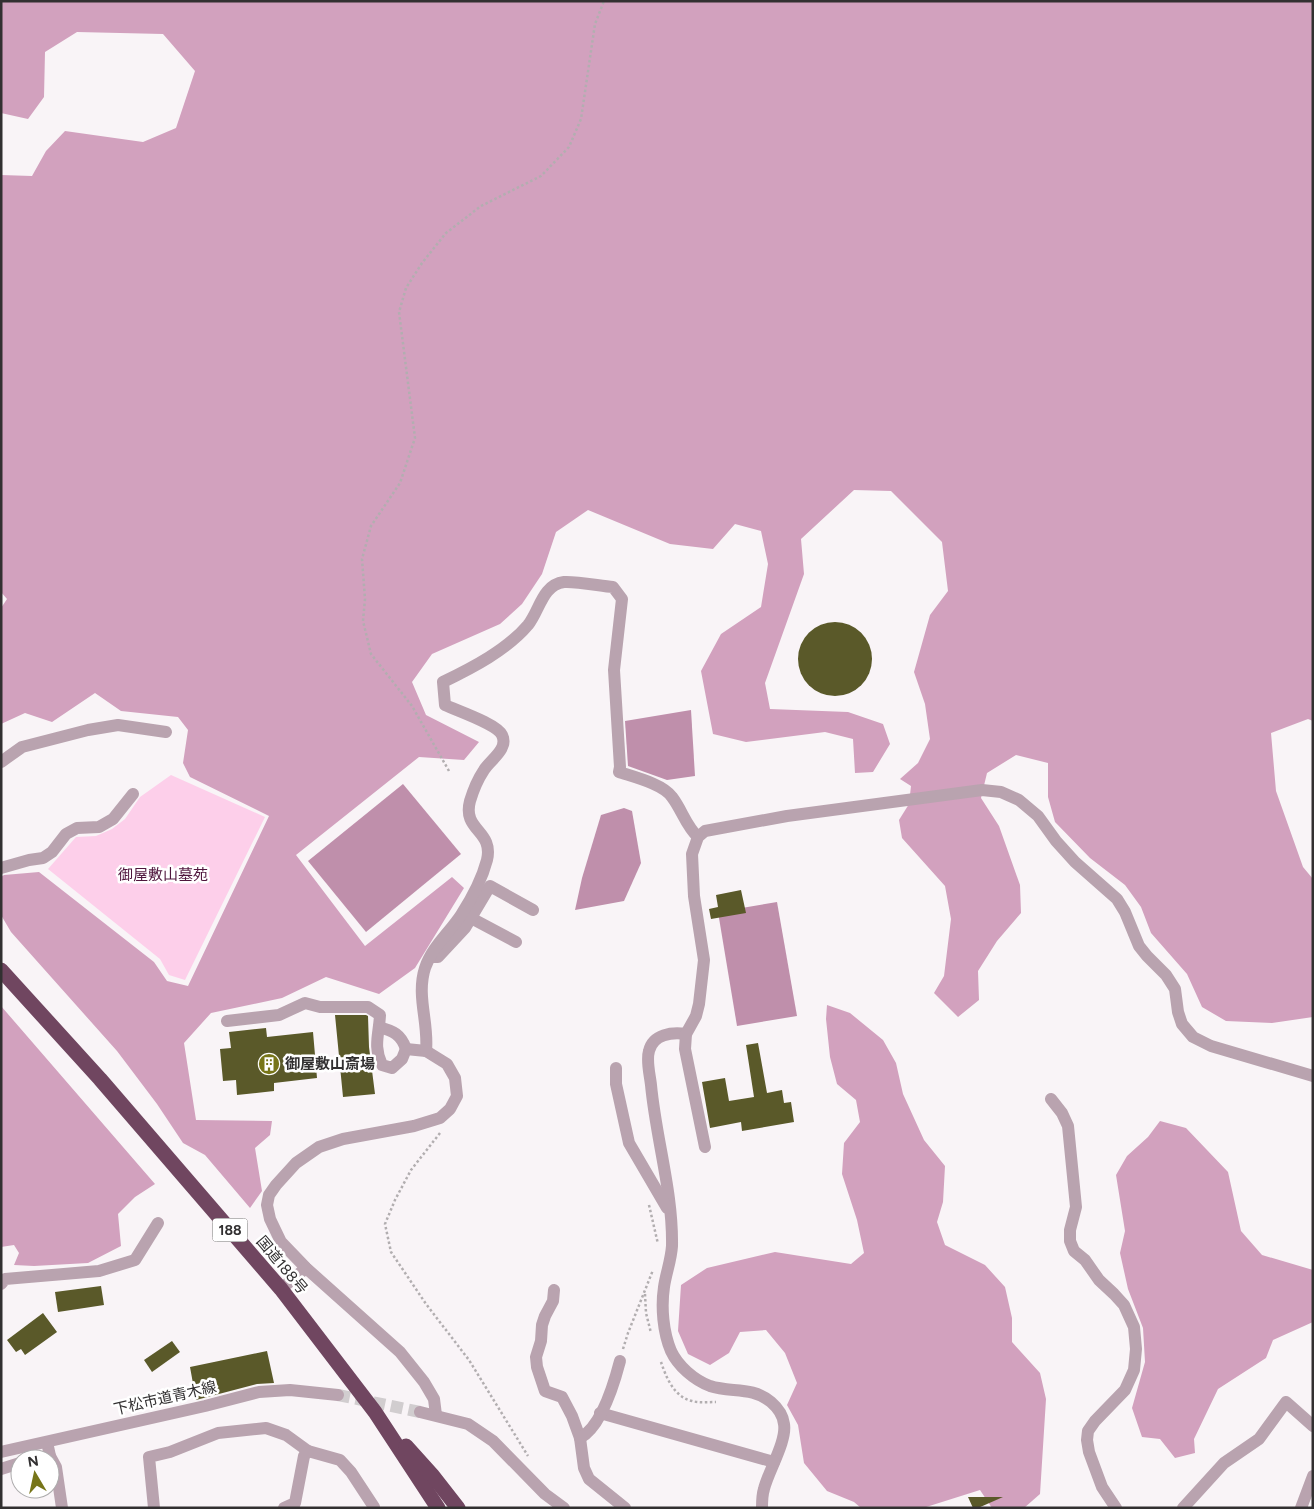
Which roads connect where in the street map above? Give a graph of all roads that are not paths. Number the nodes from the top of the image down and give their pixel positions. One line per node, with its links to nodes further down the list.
1 (166, 732): 2 (street)
2 (1, 762)
3 (133, 794): 5 (street)
4 (698, 837): 9 (street); 13 (street); 16 (street)
5 (1, 868)
6 (534, 910): 7 (street)
7 (472, 918): 8 (street); 9 (street)
8 (516, 942)
9 (430, 958): 14 (street)
10 (1, 970): 23 (highway, 国道188号 / 188)
11 (227, 1021): 12 (street)
12 (379, 1027): 14 (street); 14 (street)
13 (686, 1034): 18 (street); 19 (street)
14 (416, 1050): 21 (street)
15 (616, 1068): 19 (street)
16 (1313, 1076)
17 (1051, 1099): 49 (street)
18 (705, 1147)
19 (670, 1214): 37 (street)
20 (158, 1223): 22 (street)
21 (306, 1268): 23 (street); 30 (street)
22 (1, 1284)
23 (281, 1289): 27 (highway, 国道188号 / 188)
24 (554, 1290): 32 (street)
25 (620, 1361): 29 (street)
26 (338, 1395): 33 (street, 下松市道青木線)
27 (375, 1412): 44 (highway, 国道188号 / 188); 45 (highway)
28 (420, 1412): 30 (street)
29 (600, 1414): 32 (street); 37 (street)
30 (436, 1415): 46 (street)
31 (1313, 1426): 50 (street)
32 (580, 1438): 47 (street)
33 (47, 1442): 34 (street); 36 (street, 下松市道青木線)
34 (48, 1449)
35 (308, 1451): 40 (street); 42 (street); 43 (street)
36 (1, 1452)
37 (774, 1462): 48 (street)
38 (1313, 1476): 51 (street)
39 (60, 1494): 41 (street)
40 (374, 1507)
41 (62, 1508)
42 (154, 1508)
43 (284, 1508)
44 (438, 1508)
45 (458, 1508)
46 (564, 1508)
47 (625, 1508)
48 (762, 1508)
49 (1116, 1508)
50 (1183, 1508)
51 (1301, 1508)

